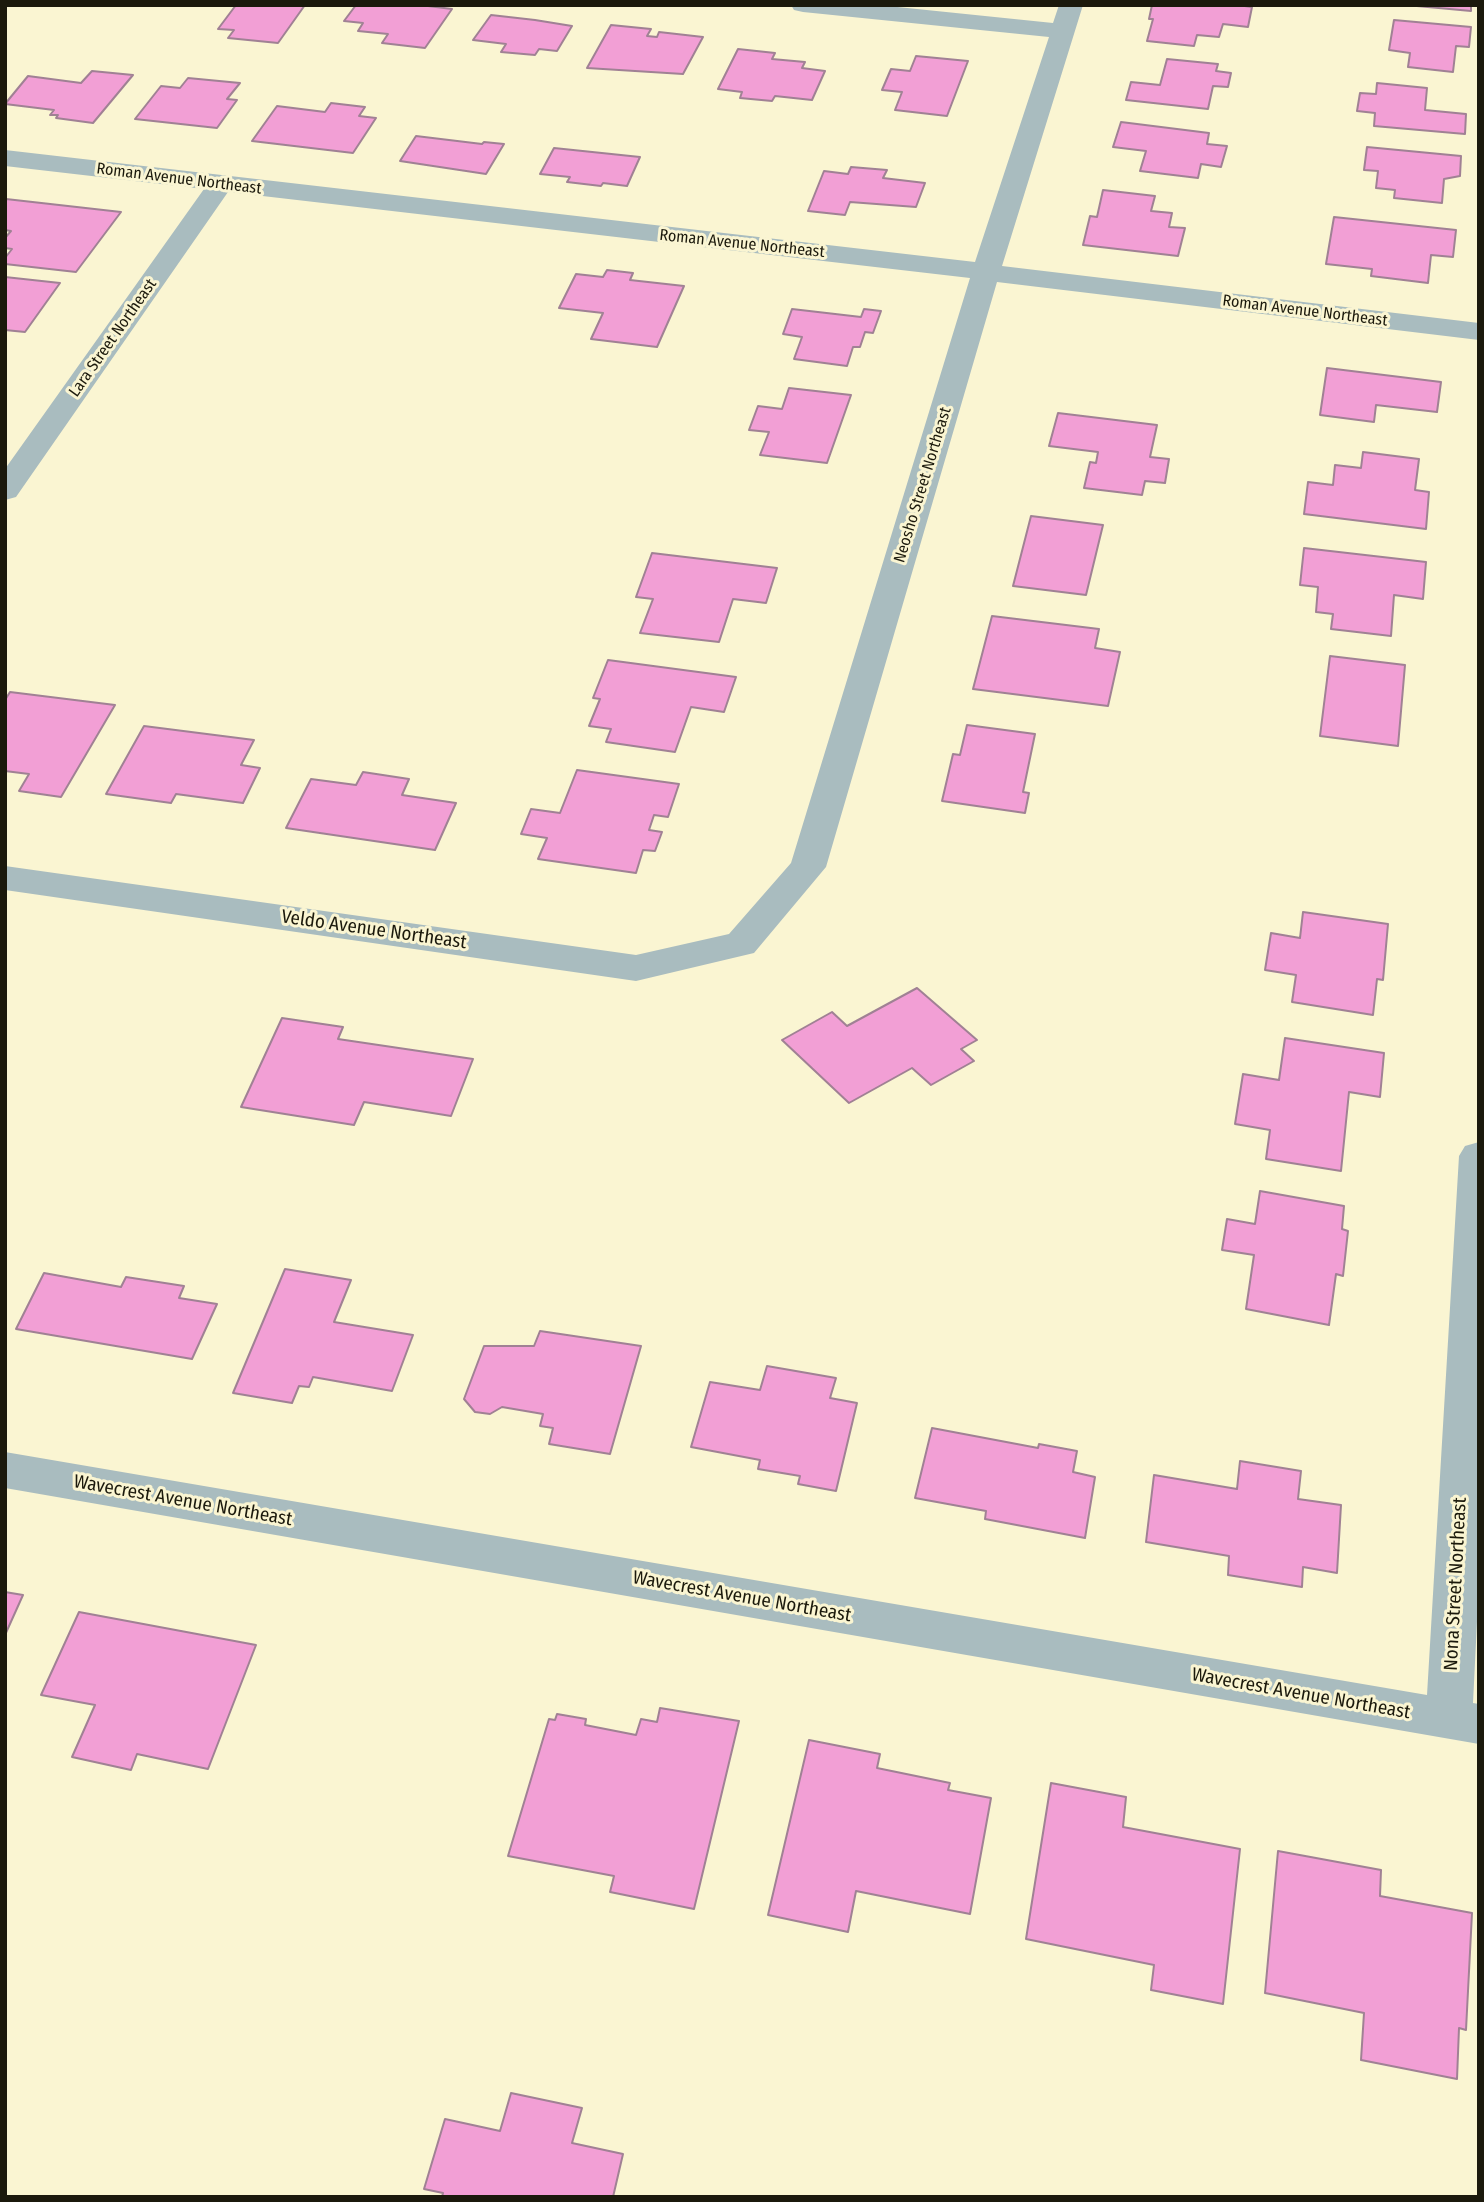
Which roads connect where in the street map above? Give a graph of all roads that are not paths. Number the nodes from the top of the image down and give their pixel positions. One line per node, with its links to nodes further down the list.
1 (803, 5): 2 (street)
2 (1066, 18): 5 (street, Neosho Street Northeast)
3 (5, 158): 4 (street, Roman Avenue Northeast)
4 (220, 185): 5 (street, Roman Avenue Northeast); 7 (street, Lara Street Northeast)
5 (986, 272): 6 (street, Roman Avenue Northeast); 9 (street, Neosho Street Northeast)
6 (1479, 332)
7 (5, 491)
8 (5, 878): 9 (street, Veldo Avenue Northeast)
9 (740, 944)
10 (1479, 1156): 12 (street, Nona Street Northeast)
11 (5, 1470): 12 (street, Wavecrest Avenue Northeast)
12 (1464, 1722)

